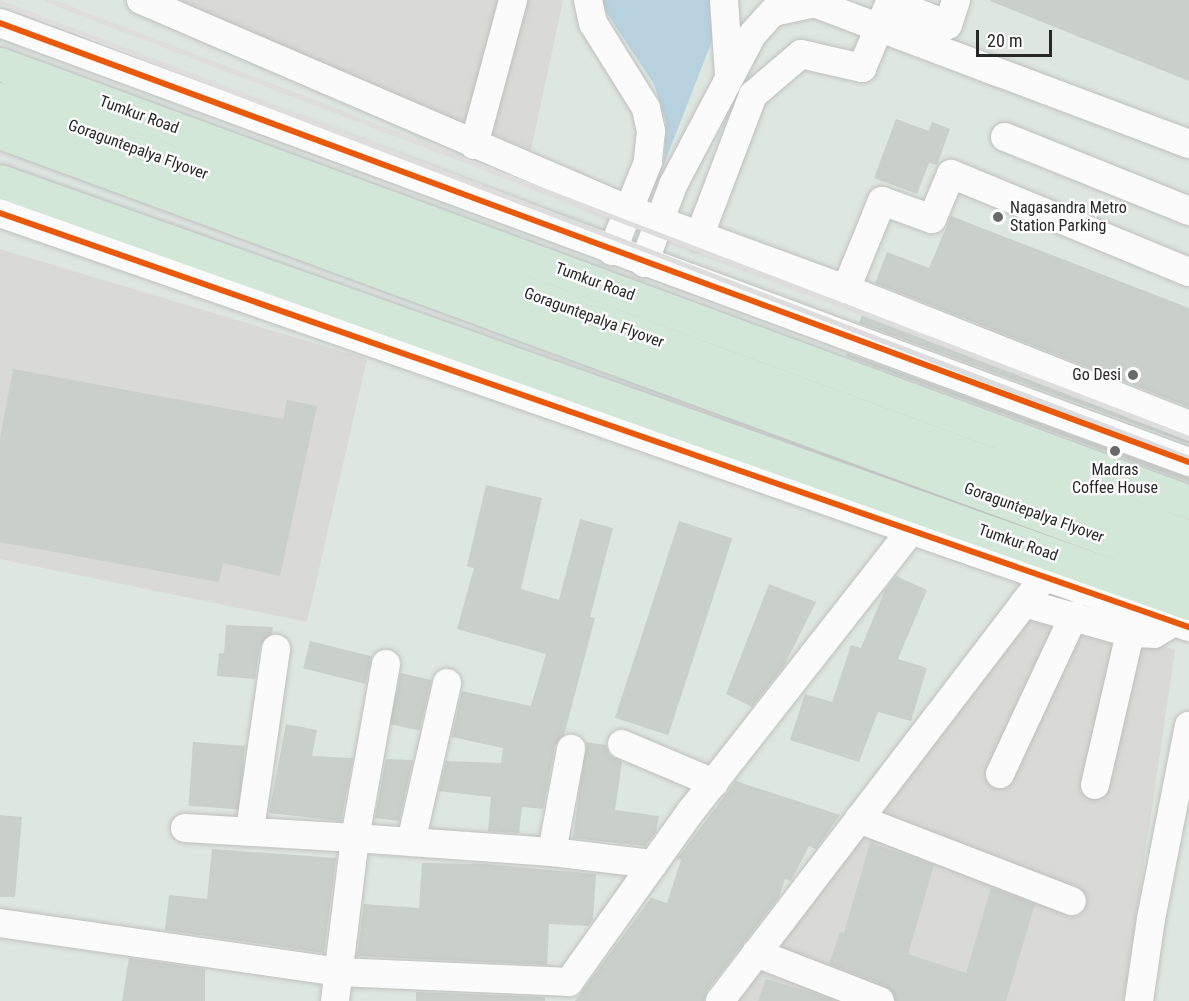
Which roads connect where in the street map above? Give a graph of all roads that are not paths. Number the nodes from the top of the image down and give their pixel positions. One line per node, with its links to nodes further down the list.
1 (141, 0): 15 (street)
2 (513, 0): 15 (street)
3 (588, 0): 17 (street)
4 (724, 0): 10 (street)
5 (956, 0): 8 (street)
6 (810, 2): 8 (street); 10 (street)
7 (0, 23): 22 (street)
8 (881, 27): 14 (street); 21 (street)
9 (0, 64): 28 (highway, Tumkur Road)
10 (729, 75): 20 (street)
11 (0, 99): 30 (highway, Goraguntepalya Flyover)
12 (0, 132): 31 (highway, Goraguntepalya Flyover)
13 (1005, 137): 18 (street)
14 (1189, 144)
15 (474, 145): 17 (street)
16 (0, 181): 35 (highway, Tumkur Road)
17 (627, 209): 20 (street); 22 (street)
18 (1189, 211)
19 (0, 213): 29 (street)
20 (662, 222): 21 (street); 23 (street)
21 (699, 237): 25 (street)
22 (612, 252): 23 (street)
23 (644, 263): 27 (street)
24 (1189, 272): 25 (street)
25 (846, 289): 26 (street)
26 (1189, 425)
27 (1189, 462)
28 (1189, 502)
29 (912, 529): 32 (street); 44 (street)
30 (1189, 537)
31 (1189, 569)
32 (1045, 576): 33 (street); 35 (street)
33 (1024, 603): 34 (street); 46 (street)
34 (1074, 615): 36 (street); 43 (street)
35 (1184, 617): 36 (street)
36 (1130, 633): 45 (street)
37 (276, 649): 48 (street)
38 (386, 664): 49 (street)
39 (447, 683): 50 (street)
40 (1189, 731): 60 (street)
41 (622, 744): 44 (street)
42 (571, 749): 51 (street)
43 (1000, 774)
44 (714, 783): 52 (street)
45 (1095, 785)
46 (859, 819): 53 (street); 55 (street)
47 (186, 828): 48 (street)
48 (250, 830): 49 (street)
49 (355, 838): 50 (street); 56 (street)
50 (411, 842): 51 (street)
51 (552, 852): 52 (street)
52 (653, 864): 56 (street)
53 (1072, 901)
54 (0, 923): 56 (street)
55 (756, 953): 58 (street); 59 (street)
56 (340, 972): 57 (street)
57 (335, 1001)
58 (720, 1001)
59 (880, 1001)
60 (1139, 1001)

